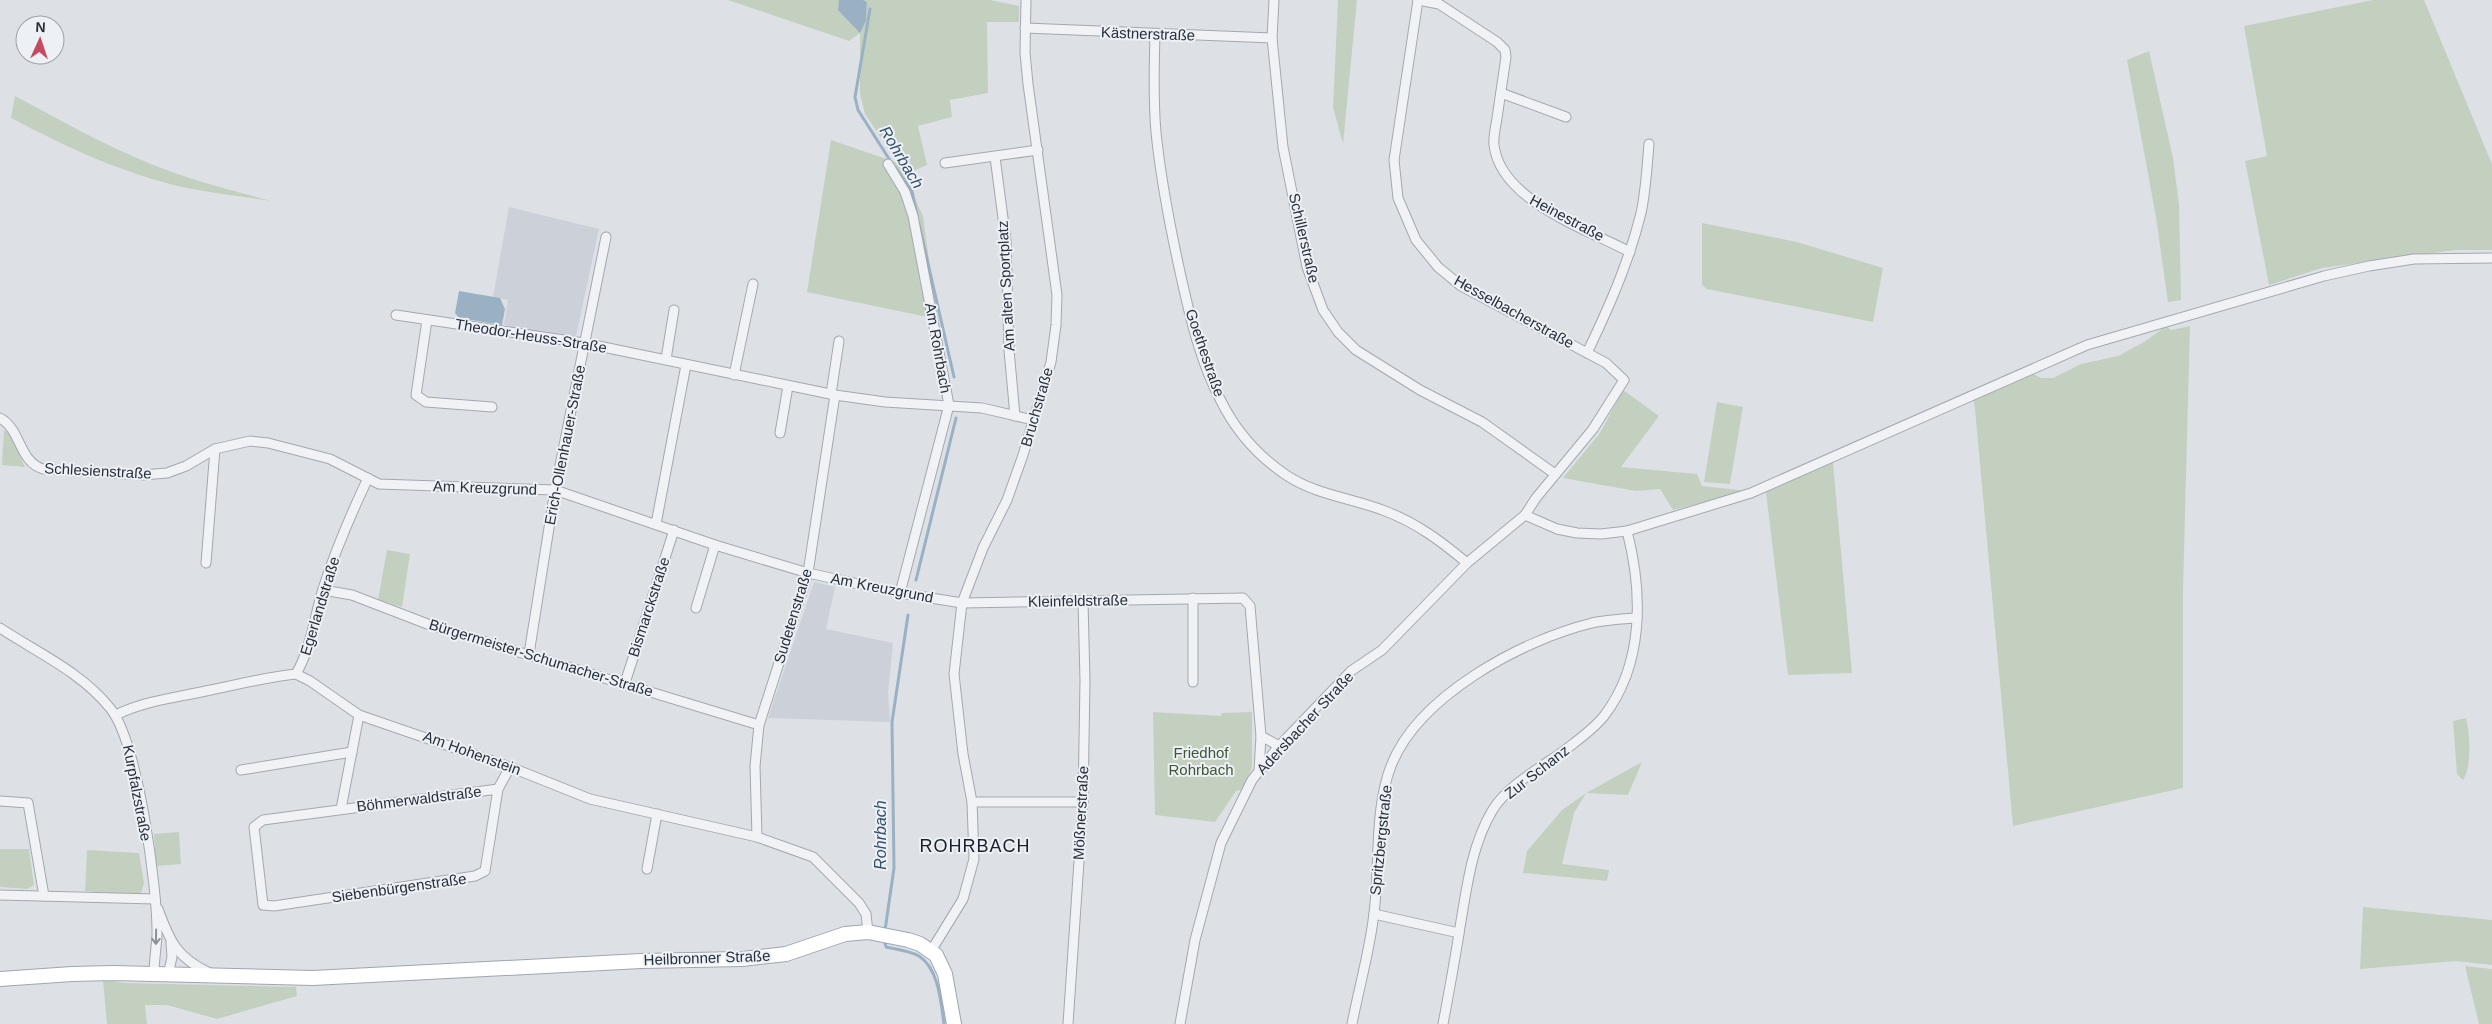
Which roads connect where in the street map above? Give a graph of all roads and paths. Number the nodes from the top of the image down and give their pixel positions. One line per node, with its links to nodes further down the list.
1 (1026, 0): 4 (street, Bruchstraße)
2 (1274, 0): 6 (street, Schillerstraße)
3 (1418, 0): 7 (street, Heinestraße); 23 (street, Hesselbacherstraße)
4 (1025, 28): 5 (street, Kästnerstraße); 10 (street, Bruchstraße)
5 (1155, 34): 6 (street, Kästnerstraße); 46 (street, Goethestraße)
6 (1272, 38): 37 (street, Schillerstraße)
7 (1501, 93): 8 (street); 15 (street, Heinestraße)
8 (1566, 117)
9 (1649, 144): 15 (street)
10 (1038, 150): 11 (street); 34 (street, Bruchstraße)
11 (995, 157): 12 (street); 32 (street, Am alten Sportplatz)
12 (945, 163)
13 (888, 164): 30 (street, Am Rohrbach)
14 (606, 237): 22 (street, Erich-Ollenhauer-Straße)
15 (1630, 252): 23 (street)
16 (2492, 258): 43 (street)
17 (753, 284): 26 (street)
18 (674, 310): 24 (street)
19 (396, 315): 20 (street, Theodor-Heuss-Straße)
20 (427, 320): 22 (street, Theodor-Heuss-Straße); 31 (street)
21 (839, 341): 29 (street)
22 (584, 343): 24 (street, Theodor-Heuss-Straße); 39 (street, Erich-Ollenhauer-Straße)
23 (1587, 353): 27 (street, Hesselbacherstraße)
24 (666, 359): 25 (street, Theodor-Heuss-Straße)
25 (686, 365): 26 (street, Theodor-Heuss-Straße); 41 (street)
26 (734, 375): 28 (street, Theodor-Heuss-Straße)
27 (1624, 380): 37 (street, Adersbacher Straße)
28 (788, 386): 29 (street, Theodor-Heuss-Straße); 35 (street)
29 (833, 395): 30 (street, Theodor-Heuss-Straße); 47 (street, Sudetenstraße)
30 (949, 406): 32 (street, Theodor-Heuss-Straße); 49 (street, Am Rohrbach)
31 (492, 407)
32 (1015, 416): 34 (street, Theodor-Heuss-Straße)
33 (0, 418): 36 (street, Schlesienstraße)
34 (1033, 420): 52 (street, Bruchstraße)
35 (780, 433)
36 (215, 449): 38 (street, Schlesienstraße); 45 (street)
37 (1555, 474): 40 (street, Adersbacher Straße)
38 (368, 478): 39 (street, Am Kreuzgrund); 48 (street, Egerlandstraße)
39 (555, 490): 41 (street, Am Kreuzgrund); 56 (street, Erich-Ollenhauer-Straße)
40 (1525, 515): 43 (street); 46 (street, Adersbacher Straße)
41 (656, 524): 42 (street, Am Kreuzgrund)
42 (674, 530): 44 (street, Am Kreuzgrund); 59 (street, Bismarckstraße)
43 (1627, 531): 54 (street, Zur Schanz)
44 (715, 544): 47 (street, Am Kreuzgrund); 53 (street)
45 (206, 562)
46 (1467, 563): 64 (street, Adersbacher Straße)
47 (808, 573): 49 (street, Am Kreuzgrund); 62 (street, Sudetenstraße)
48 (323, 590): 56 (street, Bürgermeister-Schumacher-Straße); 57 (street, Egerlandstraße)
49 (900, 593): 52 (street, Am Kreuzgrund)
50 (1193, 598): 51 (street, Kleinfeldstraße); 58 (street); 63 (street, Kleinfeldstraße)
51 (1083, 601): 52 (street, Kleinfeldstraße); 72 (street, Mößnerstraße)
52 (962, 603): 71 (street, Bruchstraße)
53 (696, 608)
54 (1637, 618): 81 (street, Spritzbergstraße); 82 (street, Zur Schanz)
55 (0, 628): 60 (street, Kurpfalzstraße)
56 (528, 654): 59 (street, Bürgermeister-Schumacher-Straße)
57 (296, 674): 60 (street, Egerlandstraße); 61 (street, Am Hohenstein)
58 (1193, 682)
59 (625, 683): 62 (street, Bürgermeister-Schumacher-Straße)
60 (116, 715): 79 (street, Kurpfalzstraße)
61 (359, 715): 65 (street, Böhmerwaldstraße); 66 (street, Am Hohenstein)
62 (759, 725): 75 (street, Sudetenstraße)
63 (1261, 736): 64 (street); 68 (street, Kleinfeldstraße)
64 (1279, 746): 68 (street, Adersbacher Straße)
65 (352, 752): 67 (street); 73 (street, Böhmerwaldstraße)
66 (510, 767): 69 (street, Siebenbürgenstraße); 74 (street, Am Hohenstein)
67 (241, 770)
68 (1259, 771): 92 (street, Adersbacher Straße)
69 (498, 789): 73 (street, Böhmerwaldstraße); 80 (street, Siebenbürgenstraße)
70 (0, 802): 78 (street)
71 (972, 802): 72 (street); 85 (street, Bruchstraße)
72 (1083, 802): 91 (street, Mößnerstraße)
73 (341, 809): 80 (street, Böhmerwaldstraße)
74 (657, 814): 75 (street, Am Hohenstein); 76 (street)
75 (757, 837): 83 (street, Am Hohenstein)
76 (647, 869)
77 (0, 894): 78 (street)
78 (44, 896): 79 (street)
79 (155, 899): 84 (street, Kurpfalzstraße); 86 (street, Kurpfalzstraße, one-way to 86)
80 (263, 905)
81 (1374, 914): 82 (street, Spritzbergstraße); 93 (street, Spritzbergstraße)
82 (1459, 933): 94 (street, Zur Schanz)
83 (880, 934): 85 (main road, Heilbronner Straße); 88 (main road, Heilbronner Straße)
84 (171, 942): 87 (street, Kurpfalzstraße); 88 (street, Kurpfalzstraße)
85 (931, 950): 90 (main road)
86 (154, 974): 87 (main road, Heilbronner Straße); 89 (main road, Heilbronner Straße)
87 (168, 975): 88 (main road, Heilbronner Straße)
88 (217, 976)
89 (0, 979)
90 (954, 1024)
91 (1068, 1024)
92 (1180, 1024)
93 (1352, 1024)
94 (1443, 1024)

